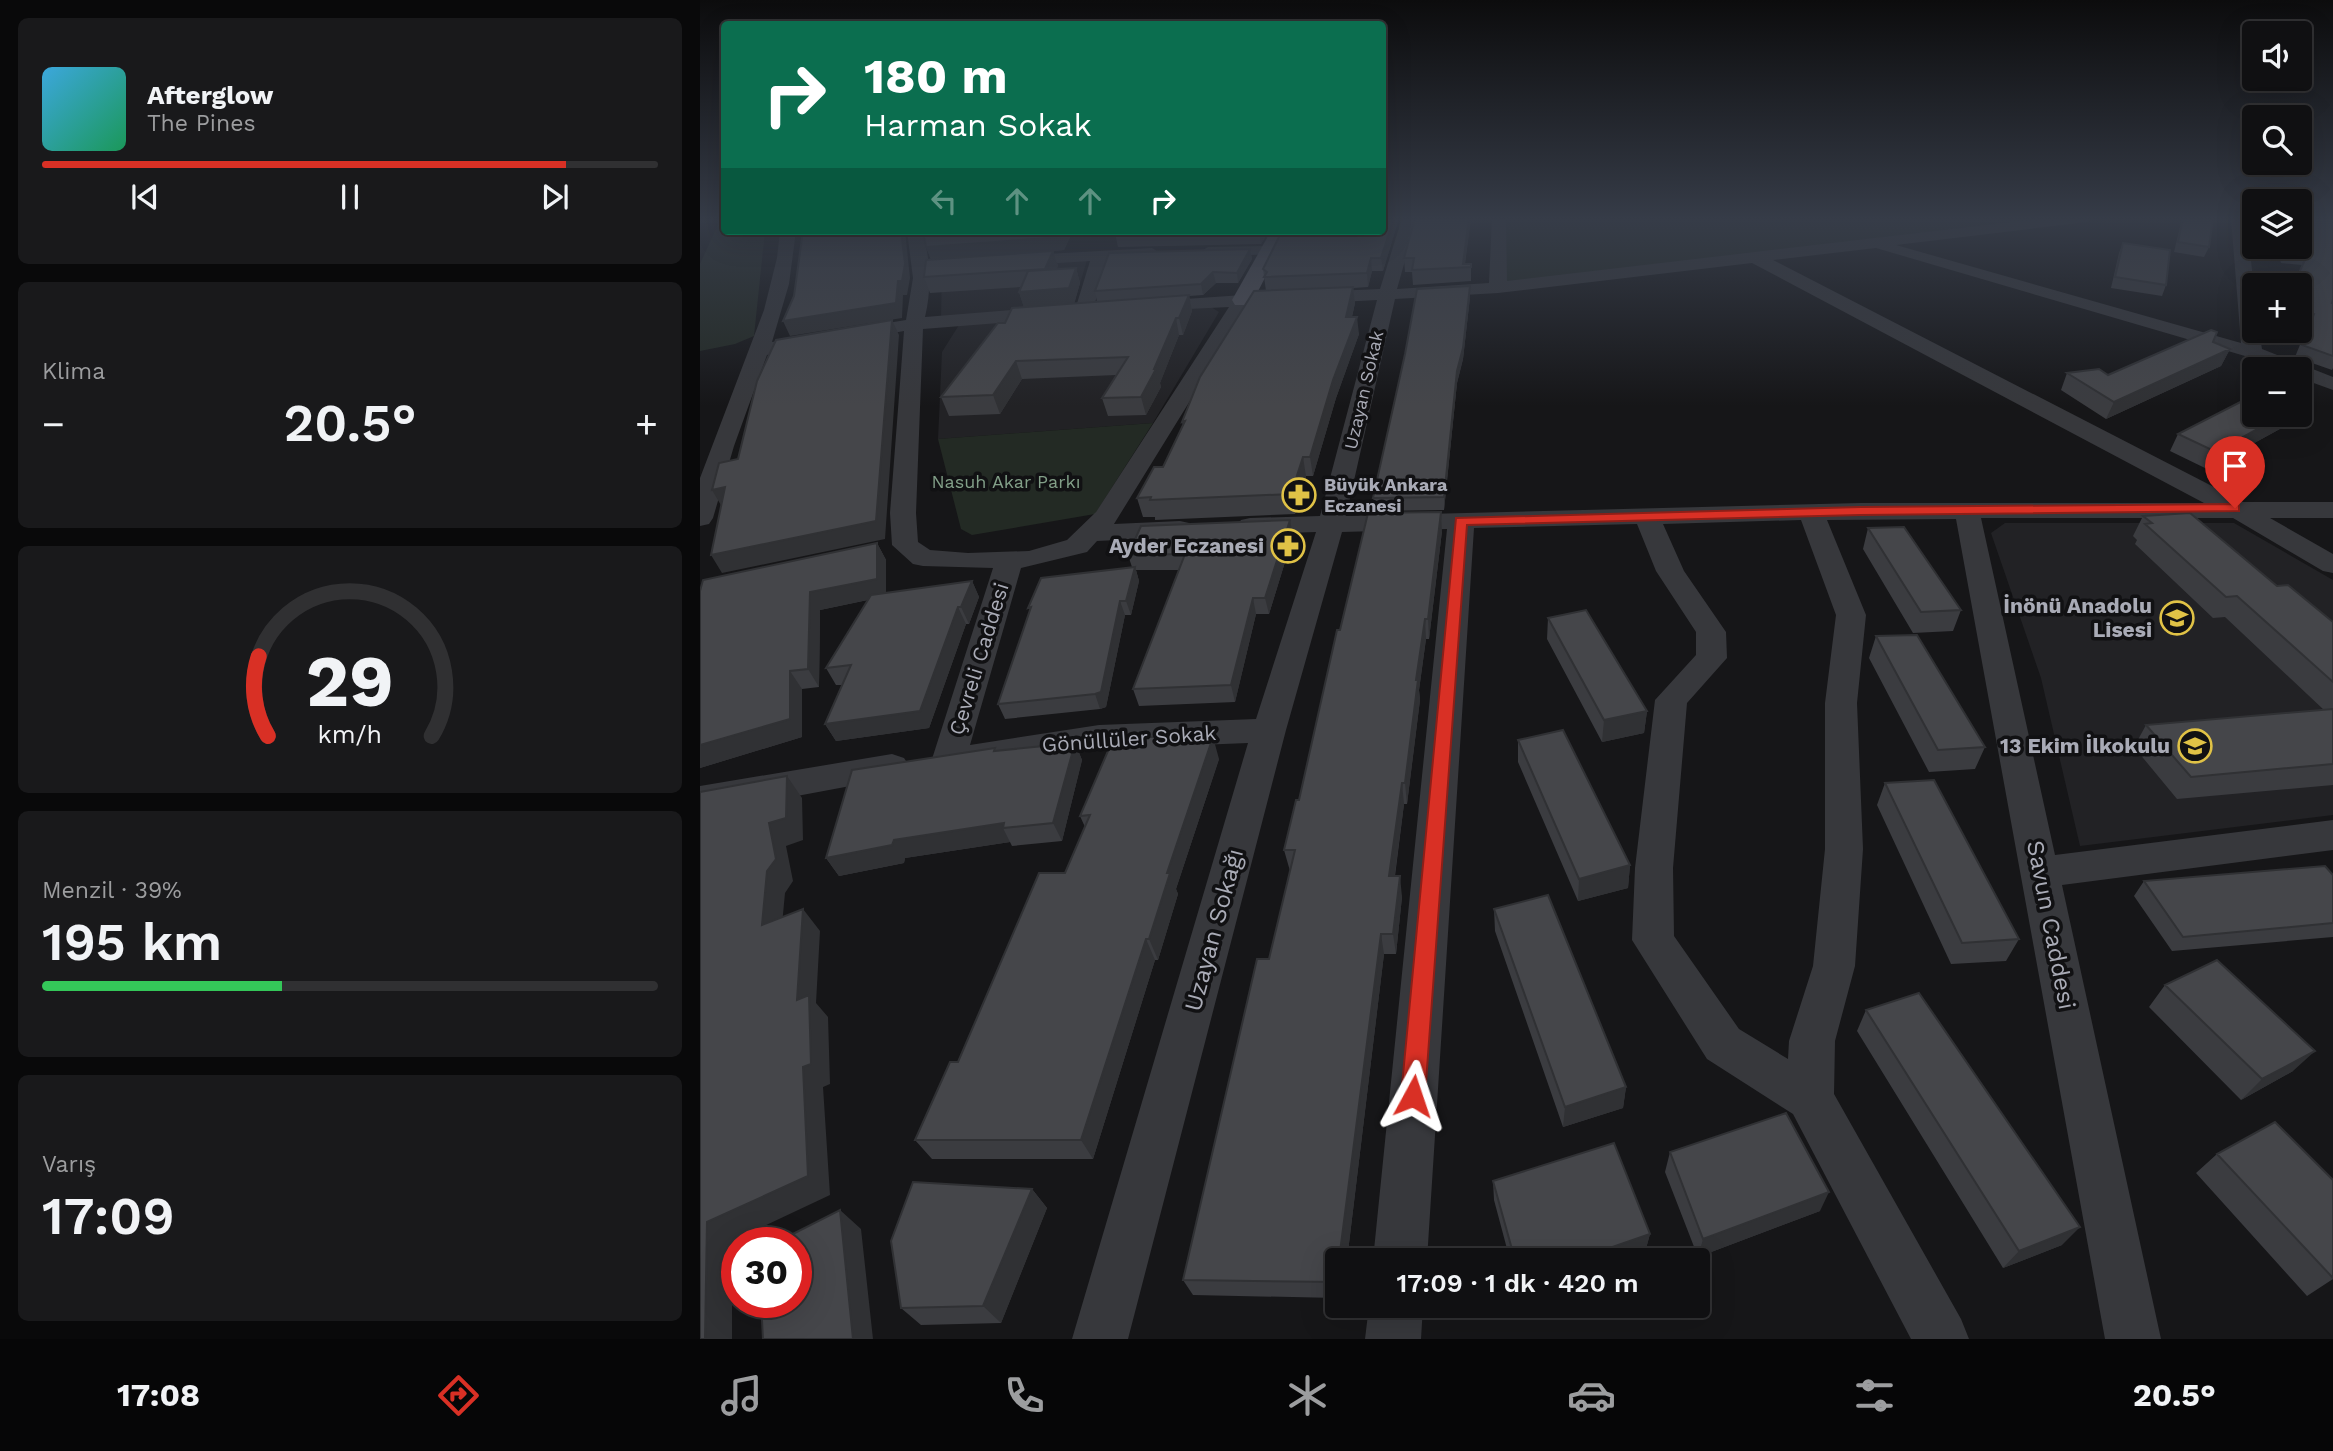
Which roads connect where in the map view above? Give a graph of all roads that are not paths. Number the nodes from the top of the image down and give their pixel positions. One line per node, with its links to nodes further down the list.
1 (781, 280): 16 (street)
2 (926, 280): 15 (street)
3 (1093, 280): 14 (street)
4 (1253, 280): 13 (main road)
5 (1391, 280): 12 (street, Uzayan Sokak)
6 (1498, 280): 11 (street)
7 (1560, 280): 11 (street)
8 (1799, 280): 21 (street)
9 (2001, 280): 17 (street)
10 (2245, 280): 17 (street)
11 (1498, 288): 12 (street)
12 (1387, 294): 13 (street); 28 (street, Uzayan Sokak)
13 (1243, 300): 14 (street); 29 (street)
14 (1084, 310): 15 (street)
15 (914, 324): 16 (street); 30 (street)
16 (761, 350): 25 (street)
17 (2252, 352): 18 (street)
18 (2264, 357)
19 (2312, 376): 20 (street)
20 (2333, 384)
21 (2235, 508): 22 (street); 23 (street); 33 (street)
22 (1967, 510): 24 (street); 38 (street, Savun Caddesi)
23 (2333, 510)
24 (1811, 513): 26 (street); 39 (street)
25 (700, 518)
26 (1647, 518): 27 (street); 39 (street)
27 (1461, 521): 28 (street); 40 (street)
28 (1332, 522): 29 (street); 34 (street, Uzayan Sokağı)
29 (1090, 533): 32 (street)
30 (905, 545): 31 (street); 32 (street)
31 (878, 550)
32 (1009, 560): 35 (street, Çevreli Caddesi)
33 (2333, 565)
34 (1269, 730): 35 (street, Gönüllüler Sokak); 42 (street, Uzayan Sokağı)
35 (948, 759): 36 (street, Gönüllüler Sokak)
36 (700, 800)
37 (2333, 835): 38 (street)
38 (2041, 872): 45 (street, Savun Caddesi)
39 (1810, 1098): 44 (street)
40 (1401, 1248)
41 (1395, 1318): 43 (street)
42 (1100, 1339)
43 (1393, 1339)
44 (1941, 1339)
45 (2133, 1339)

